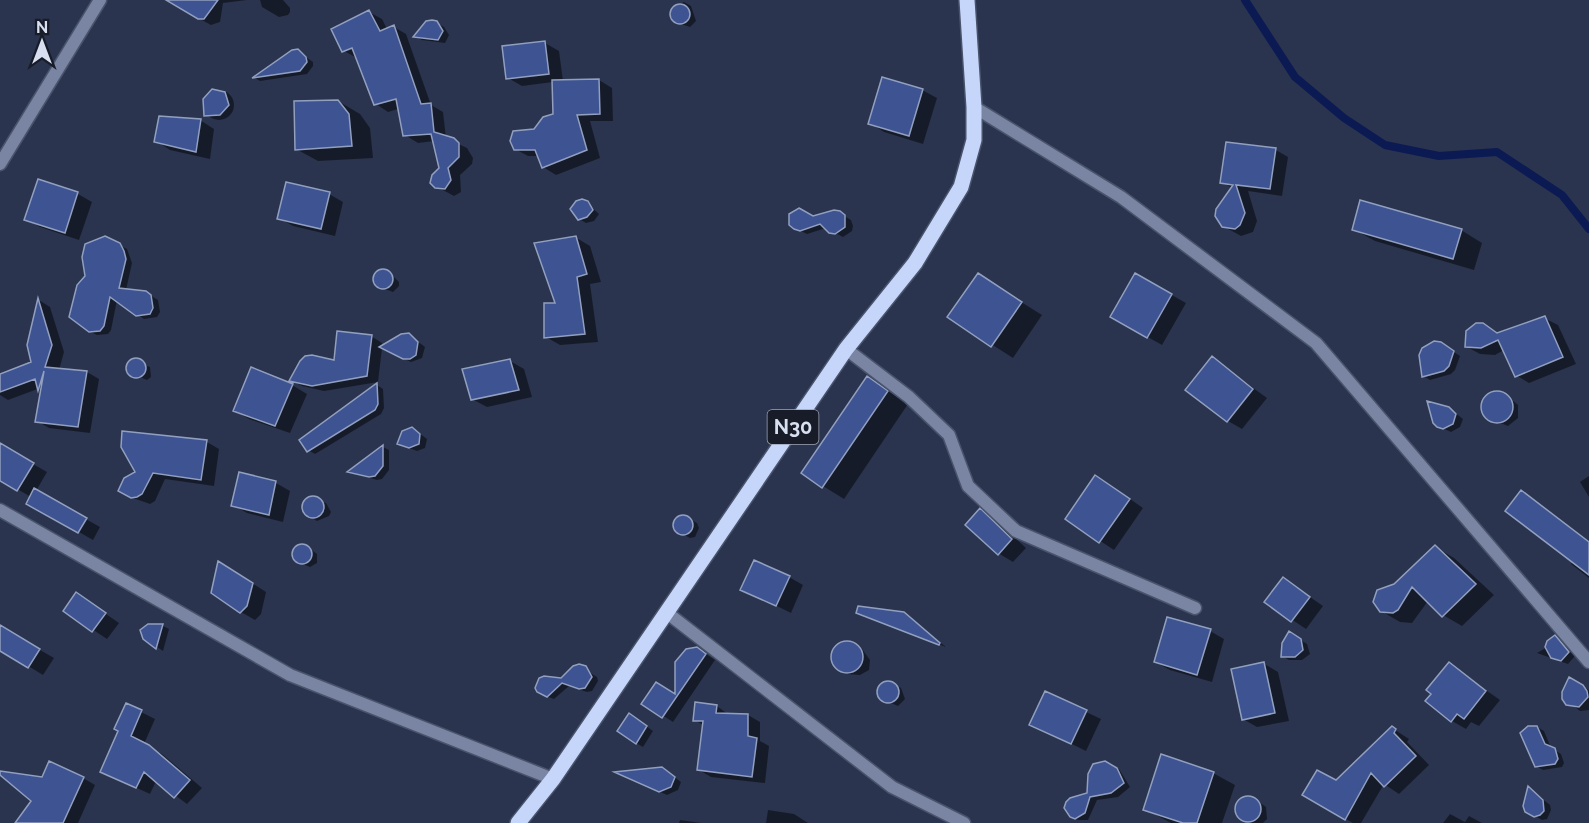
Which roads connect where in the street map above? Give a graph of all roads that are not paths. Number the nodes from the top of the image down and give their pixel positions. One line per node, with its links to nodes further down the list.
1 (100, 0): 4 (street)
2 (967, 0): 3 (main road, N30)
3 (974, 107): 5 (main road, N30); 9 (street)
4 (0, 164)
5 (846, 350): 7 (street); 8 (main road, N30)
6 (0, 510): 10 (street)
7 (1195, 608)
8 (666, 612): 10 (main road, N30); 12 (street)
9 (1589, 662)
10 (553, 779): 11 (main road, N30)
11 (518, 823)
12 (964, 823)

